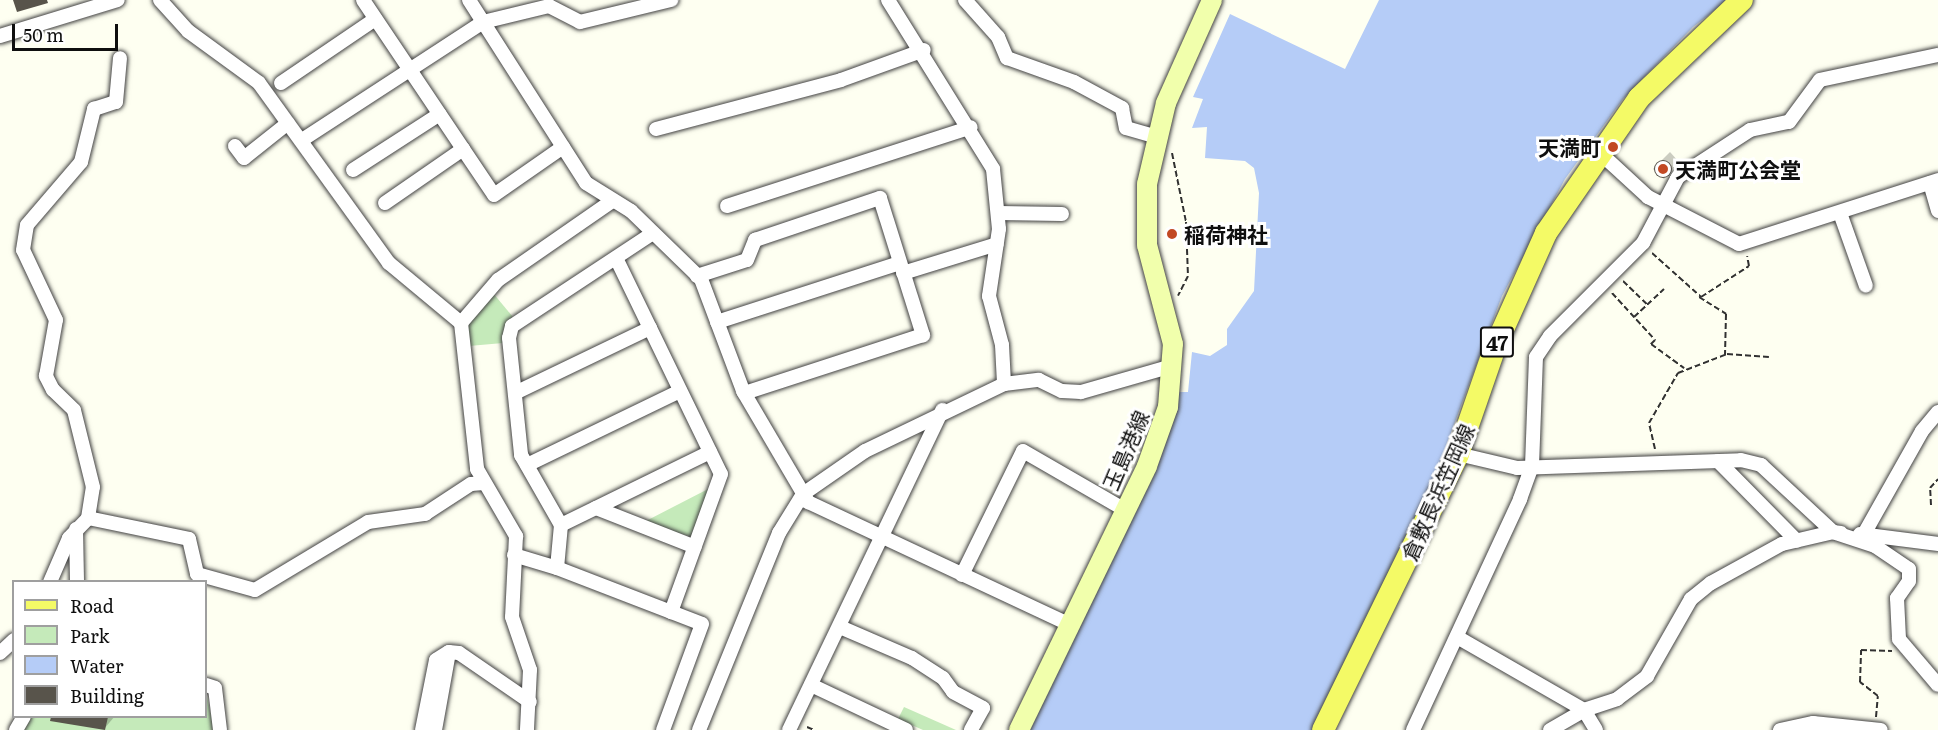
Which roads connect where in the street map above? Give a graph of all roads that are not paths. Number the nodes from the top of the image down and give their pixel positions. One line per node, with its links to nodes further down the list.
1 (118, 0): 12 (street)
2 (160, 0): 19 (street)
3 (363, 0): 10 (street)
4 (469, 0): 11 (street)
5 (671, 0): 11 (street)
6 (888, 0): 13 (street)
7 (965, 0): 22 (street)
8 (1212, 0): 22 (main road, 玉島港線)
9 (1742, 0): 27 (main road, 倉敷長浜笠岡線 / 47)
10 (375, 19): 16 (street); 17 (street)
11 (483, 22): 16 (street); 25 (street)
12 (0, 36)
13 (924, 50): 20 (street); 21 (street)
14 (1938, 56): 32 (street)
15 (120, 58): 63 (street)
16 (409, 68): 18 (street); 23 (street)
17 (281, 83)
18 (440, 114): 26 (street); 28 (street)
19 (288, 123): 23 (street); 24 (street)
20 (971, 127): 33 (street); 35 (street)
21 (656, 129)
22 (1154, 136): 47 (main road, 玉島港線)
23 (302, 140): 45 (street)
24 (234, 146)
25 (563, 147): 26 (street); 30 (street)
26 (463, 149): 31 (street)
27 (1599, 152): 32 (street); 55 (main road, 倉敷長浜笠岡線 / 47)
28 (353, 170)
29 (1934, 182): 34 (street); 36 (street)
30 (612, 201): 38 (street); 45 (street)
31 (385, 203)
32 (1663, 203): 36 (street); 58 (street)
33 (727, 206)
34 (1938, 211)
35 (999, 213): 37 (street); 39 (street)
36 (1840, 213): 43 (street)
37 (1062, 214)
38 (653, 233): 40 (street); 42 (street)
39 (997, 244): 41 (street); 48 (street)
40 (615, 258): 46 (street); 50 (street)
41 (902, 268): 42 (street); 44 (street); 51 (street)
42 (697, 276): 44 (street)
43 (1866, 286)
44 (717, 322): 51 (street)
45 (461, 323): 59 (street)
46 (650, 328): 49 (street); 50 (street)
47 (1173, 366): 48 (street); 62 (main road, 玉島港線)
48 (1004, 384): 52 (street)
49 (680, 391): 54 (street); 57 (street)
50 (515, 393): 57 (street)
51 (744, 393): 60 (street)
52 (942, 410): 60 (street); 68 (street)
53 (1938, 412): 67 (street)
54 (710, 452): 61 (street); 71 (street)
55 (1458, 454): 58 (street); 102 (main road, 倉敷長浜笠岡線 / 47)
56 (1718, 460): 58 (street); 66 (street); 69 (street)
57 (527, 465): 64 (street)
58 (1532, 466): 82 (street)
59 (484, 483): 72 (street); 78 (street)
60 (803, 494): 68 (street); 97 (street)
61 (596, 508): 64 (street); 71 (street)
62 (1125, 510): 74 (street); 80 (main road, 玉島港線)
63 (88, 518): 65 (street); 75 (street)
64 (561, 525): 73 (street)
65 (75, 529): 76 (street); 77 (street)
66 (1833, 532): 67 (street); 69 (street); 88 (street)
67 (1864, 534): 70 (street)
68 (883, 538): 74 (street); 81 (street)
69 (1797, 541): 90 (street)
70 (1938, 544)
71 (694, 547): 79 (street)
72 (514, 555): 73 (street); 89 (street)
73 (557, 568): 79 (street)
74 (962, 575): 80 (street)
75 (196, 578)
76 (51, 580)
77 (77, 580)
78 (207, 580)
79 (671, 612): 96 (street)
80 (1068, 624): 101 (main road, 玉島港線)
81 (840, 627): 87 (street); 100 (street)
82 (1457, 637): 90 (street); 103 (street)
83 (12, 642): 85 (street)
84 (449, 652): 89 (street); 93 (street); 94 (street)
85 (0, 653)
86 (207, 685): 92 (street)
87 (811, 685): 98 (street); 99 (street)
88 (1938, 685)
89 (530, 702): 95 (street)
90 (1584, 710): 104 (street); 105 (street)
91 (1878, 729): 106 (street)
92 (220, 730)
93 (422, 730)
94 (435, 730)
95 (527, 730)
96 (663, 730)
97 (699, 730)
98 (789, 730)
99 (906, 730)
100 (971, 730)
101 (1019, 730)
102 (1323, 730)
103 (1413, 730)
104 (1550, 730)
105 (1596, 730)
106 (1786, 730)

